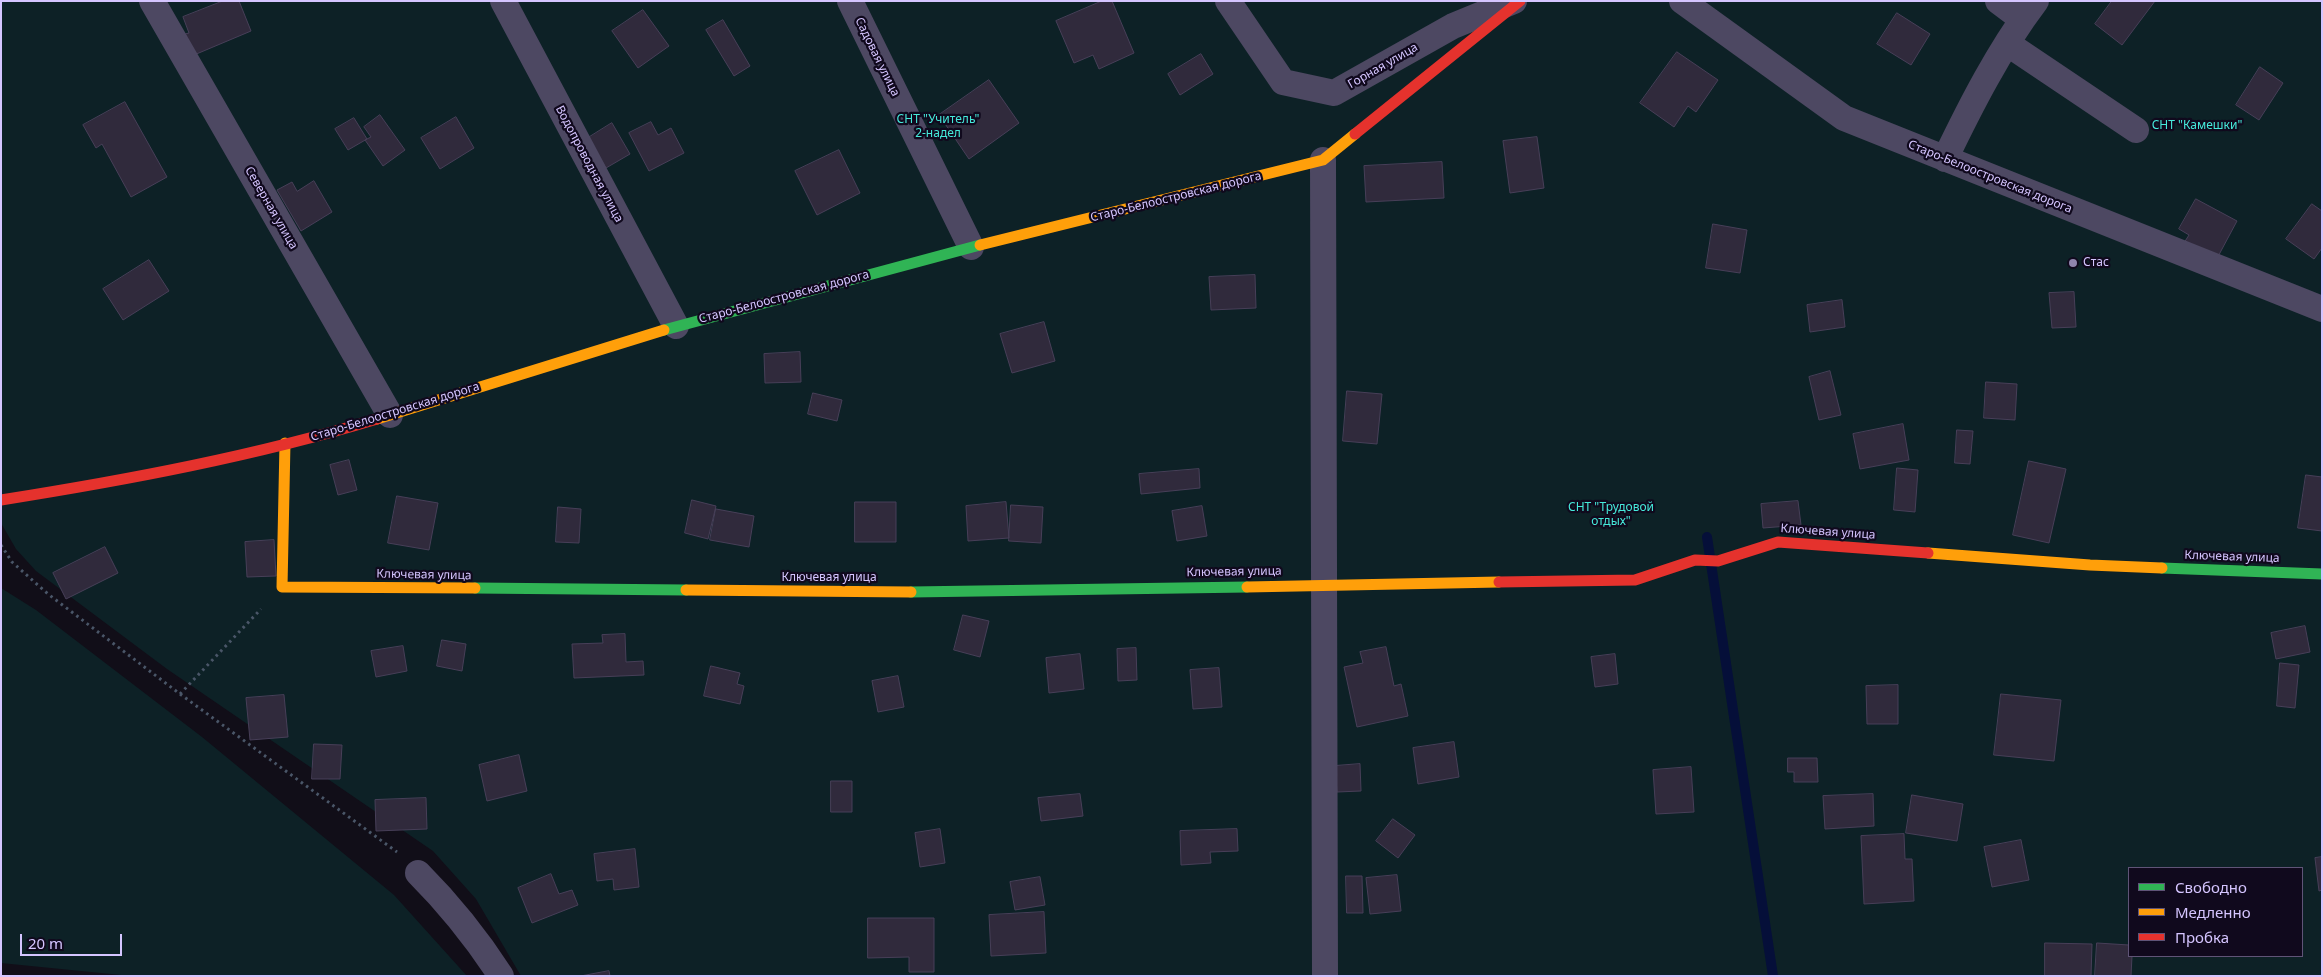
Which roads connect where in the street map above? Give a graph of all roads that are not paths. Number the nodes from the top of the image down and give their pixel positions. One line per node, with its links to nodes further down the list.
1 (152, 1): 17 (street, Северная улица)
2 (503, 1): 16 (street, Водопроводная улица)
3 (850, 1): 14 (street, Садовая улица)
4 (1228, 1): 5 (street, Горная улица)
5 (1514, 1)
6 (1520, 1): 13 (street, Старо-Белоостровская дорога)
7 (1682, 1): 12 (street, Старо-Белоостровская дорога)
8 (1998, 1): 9 (street)
9 (2029, 10): 10 (street)
10 (2008, 44): 11 (street); 12 (street)
11 (2136, 130)
12 (1945, 159): 15 (street, Старо-Белоостровская дорога)
13 (1323, 160): 14 (street, Старо-Белоостровская дорога); 21 (street)
14 (971, 246): 16 (street, Старо-Белоостровская дорога)
15 (2322, 309)
16 (676, 326): 17 (street, Старо-Белоостровская дорога)
17 (390, 415): 18 (street, Старо-Белоостровская дорога)
18 (285, 443): 19 (street, Старо-Белоостровская дорога); 21 (street, Ключевая улица)
19 (1, 500)
20 (2322, 574): 21 (street, Ключевая улица)
21 (1323, 584): 24 (street)
22 (418, 873): 23 (street)
23 (501, 976)
24 (1325, 976)

